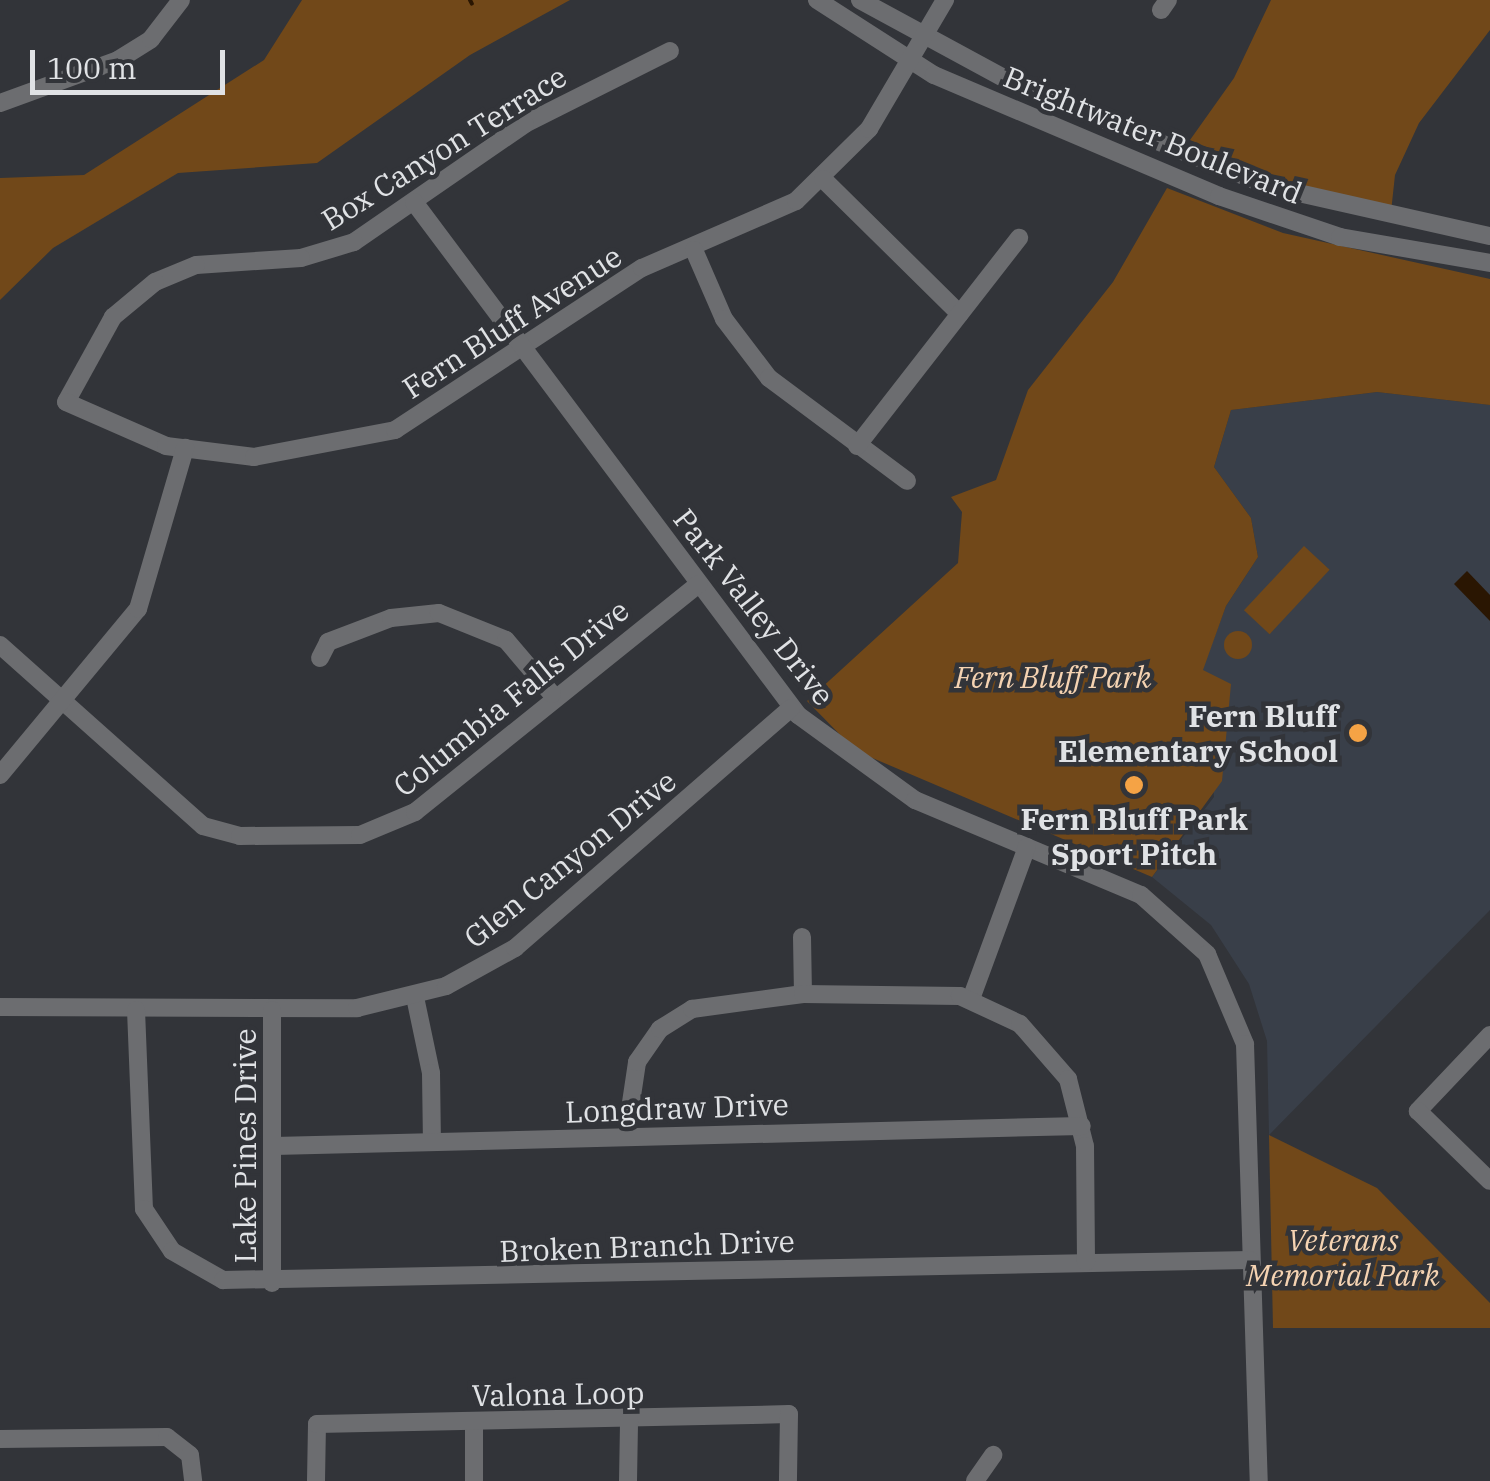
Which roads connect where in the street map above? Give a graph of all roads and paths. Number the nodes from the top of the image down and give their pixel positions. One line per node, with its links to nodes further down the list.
1 (181, 0): 8 (street)
2 (817, 0): 7 (street, Brightwater Boulevard)
3 (860, 0): 5 (street, Brightwater Boulevard)
4 (945, 0): 5 (street, Fern Bluff Avenue)
5 (922, 40): 7 (street, Fern Bluff Avenue); 11 (street, Brightwater Boulevard)
6 (670, 51): 10 (street, Box Canyon Terrace)
7 (911, 60): 9 (street, Fern Bluff Avenue); 14 (street, Brightwater Boulevard)
8 (0, 104)
9 (823, 179): 13 (street, Fern Bluff Avenue); 15 (street)
10 (414, 202): 16 (street, Park Valley Drive); 17 (street, Box Canyon Terrace)
11 (1489, 229)
12 (1019, 238): 15 (street)
13 (694, 250): 16 (street, Fern Bluff Avenue); 18 (street)
14 (1490, 263)
15 (960, 314): 18 (street)
16 (525, 348): 19 (street, Fern Bluff Avenue); 21 (street, Park Valley Drive)
17 (66, 402): 19 (street, Fern Bluff Avenue)
18 (857, 446): 20 (street)
19 (185, 448): 25 (street)
20 (907, 481)
21 (698, 584): 24 (street, Columbia Falls Drive); 26 (street, Park Valley Drive)
22 (0, 645): 25 (street, Columbia Falls Drive)
23 (320, 658): 24 (street)
24 (552, 694): 25 (street, Columbia Falls Drive)
25 (60, 700): 27 (street)
26 (791, 708): 28 (street, Park Valley Drive); 31 (street, Glen Canyon Drive)
27 (0, 775)
28 (1028, 847): 32 (street); 42 (street, Park Valley Drive)
29 (802, 936): 30 (street)
30 (803, 994): 32 (street); 38 (street)
31 (414, 997): 35 (street, Glen Canyon Drive); 39 (street)
32 (970, 999): 37 (street)
33 (0, 1007): 34 (street, Glen Canyon Drive)
34 (136, 1010): 35 (street, Glen Canyon Drive); 44 (street, Broken Branch Drive)
35 (272, 1010): 40 (street, Lake Pines Drive)
36 (1490, 1035): 41 (street)
37 (1082, 1126): 38 (street, Longdraw Drive); 43 (street)
38 (626, 1136): 39 (street, Longdraw Drive)
39 (432, 1142): 40 (street, Longdraw Drive)
40 (274, 1146): 44 (street, Lake Pines Drive)
41 (1490, 1181)
42 (1250, 1260): 43 (street, Broken Branch Drive); 55 (street, Park Valley Drive)
43 (1086, 1262): 44 (street, Broken Branch Drive)
44 (272, 1283)
45 (629, 1421): 46 (street, Valona Loop); 52 (street); 53 (street, Valona Loop)
46 (474, 1422): 50 (street, Valona Loop); 51 (street)
47 (0, 1439): 49 (street)
48 (993, 1455): 54 (street)
49 (193, 1481)
50 (316, 1481)
51 (474, 1481)
52 (628, 1481)
53 (788, 1481)
54 (975, 1481)
55 (1259, 1481)

